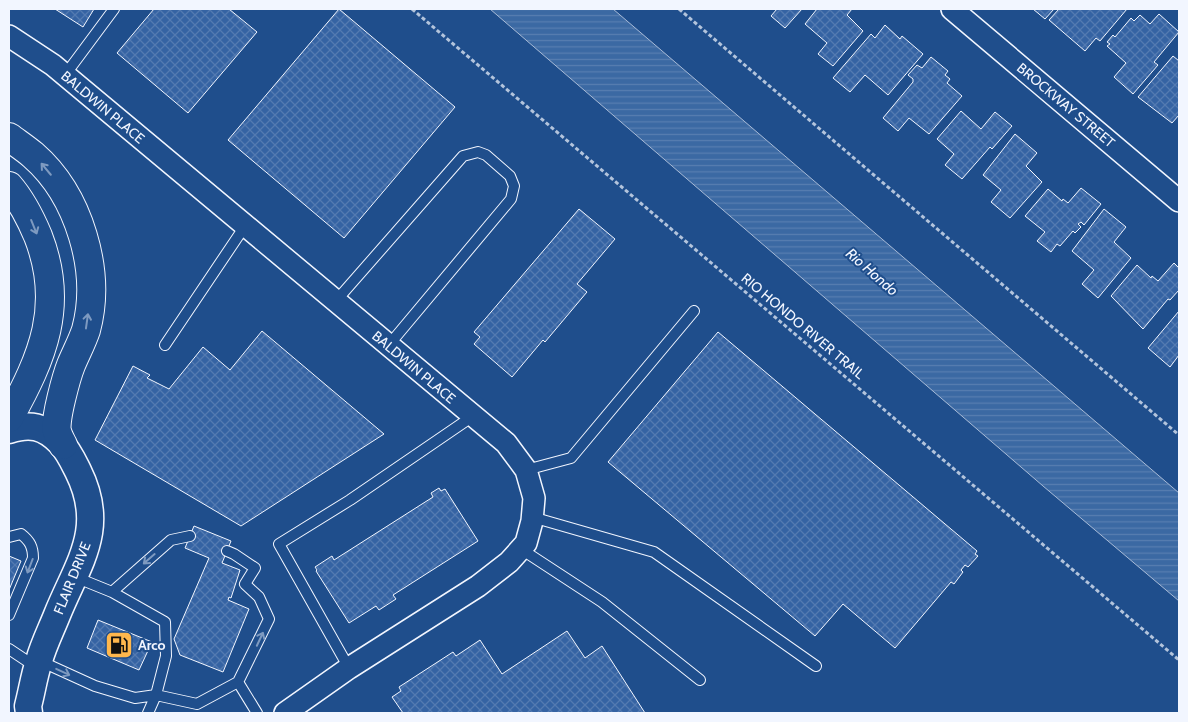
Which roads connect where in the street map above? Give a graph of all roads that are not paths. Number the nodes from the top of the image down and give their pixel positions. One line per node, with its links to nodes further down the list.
1 (114, 9): 4 (lane)
2 (952, 9): 7 (street, BROCKWAY STREET)
3 (9, 36): 4 (street, BALDWIN PLACE)
4 (65, 75): 8 (street, BALDWIN PLACE)
5 (9, 137): 13 (highway, one-way to 5)
6 (9, 186): 15 (highway, one-way to 15)
7 (1179, 201)
8 (245, 226): 9 (street, BALDWIN PLACE); 11 (lane)
9 (335, 302): 12 (street, BALDWIN PLACE); 12 (lane)
10 (694, 311): 19 (lane)
11 (165, 345)
12 (388, 346): 14 (street, BALDWIN PLACE)
13 (70, 366): 16 (highway); 18 (highway)
14 (473, 416): 19 (street, BALDWIN PLACE); 31 (lane)
15 (9, 418)
16 (9, 425)
17 (9, 430): 18 (street, FLAIR DRIVE)
18 (63, 445): 25 (street, FLAIR DRIVE)
19 (526, 470): 20 (street, BALDWIN PLACE)
20 (532, 517): 23 (street, BALDWIN PLACE); 30 (lane)
21 (190, 536): 26 (lane, one-way to 26)
22 (9, 537): 27 (lane, one-way to 27)
23 (521, 549): 31 (street, BALDWIN PLACE); 32 (lane)
24 (227, 551): 33 (lane, one-way to 24)
25 (74, 577): 26 (lane); 29 (street, FLAIR DRIVE)
26 (112, 592): 34 (lane)
27 (9, 615)
28 (9, 649): 29 (lane)
29 (38, 664): 34 (lane, one-way to 34); 35 (street, FLAIR DRIVE)
30 (816, 666)
31 (349, 668): 38 (street, BALDWIN PLACE)
32 (700, 680)
33 (238, 682): 34 (lane); 37 (lane)
34 (156, 695): 36 (lane)
35 (29, 713)
36 (148, 713)
37 (257, 713)
38 (287, 713)

